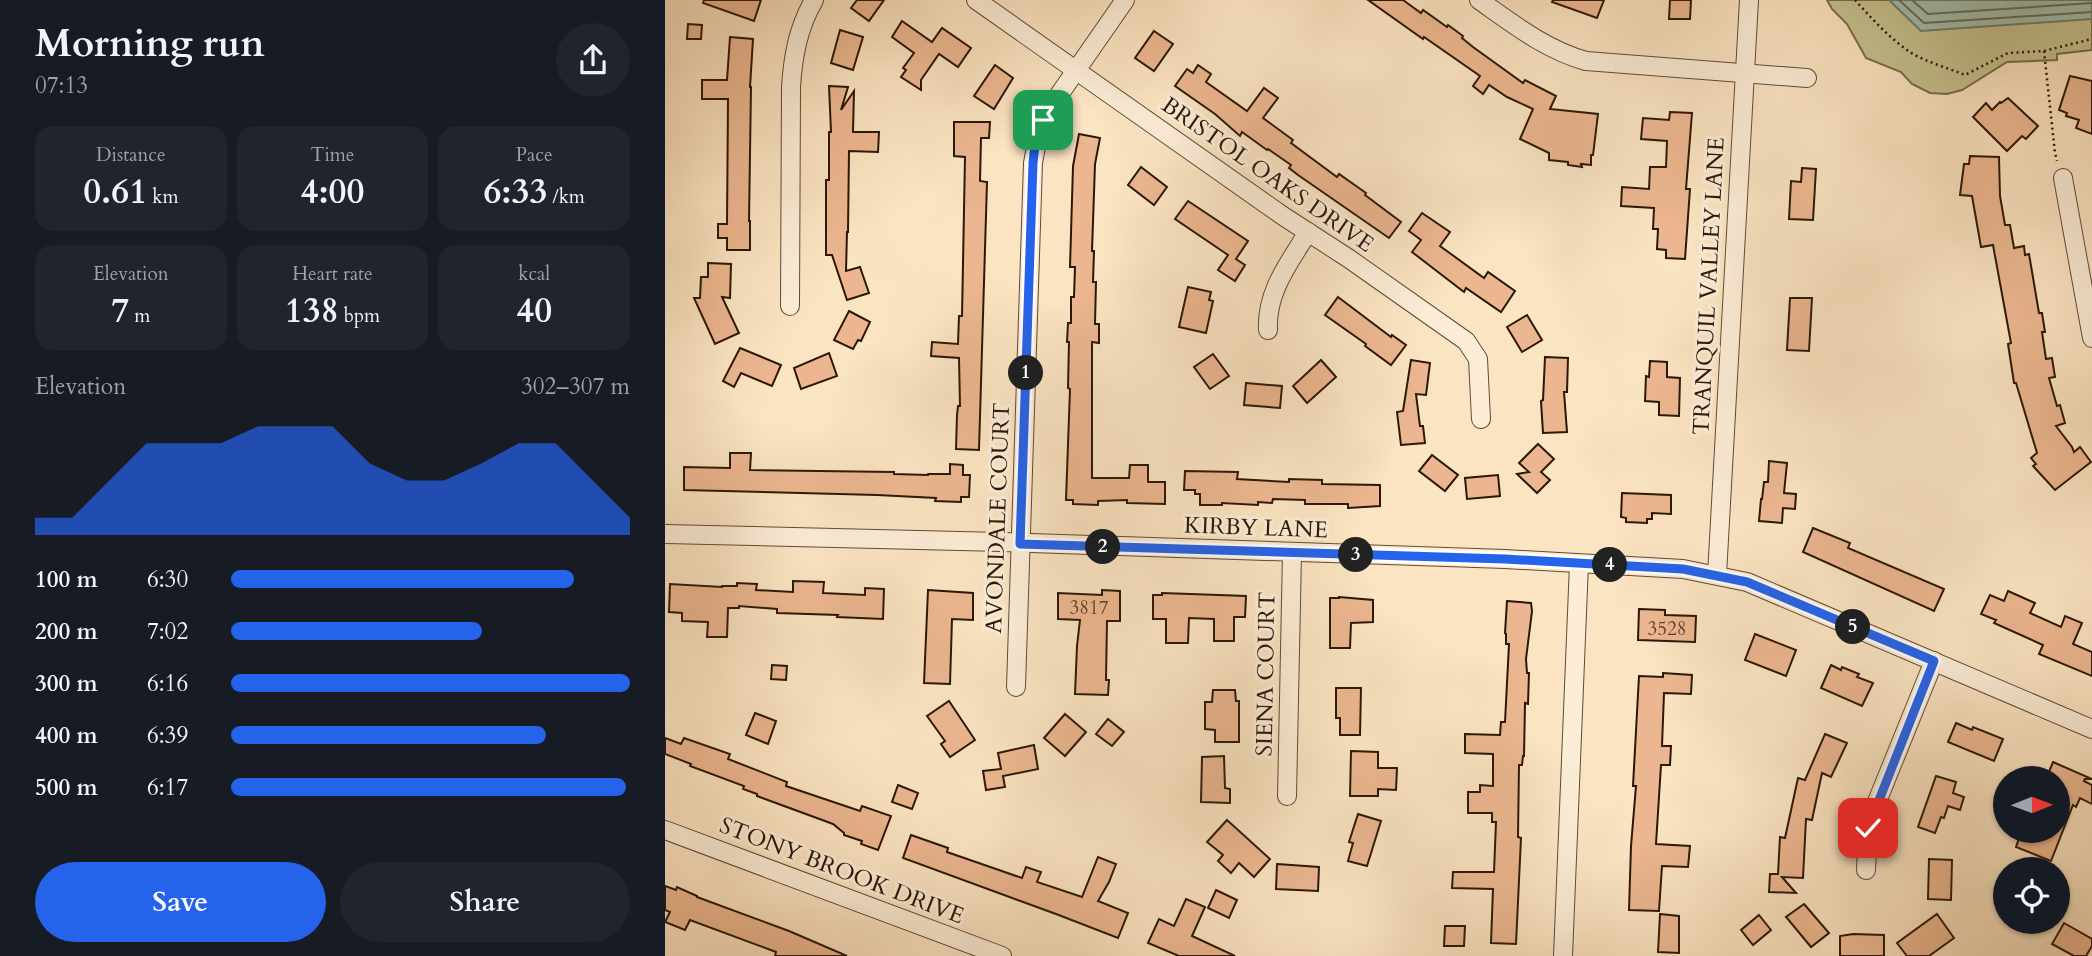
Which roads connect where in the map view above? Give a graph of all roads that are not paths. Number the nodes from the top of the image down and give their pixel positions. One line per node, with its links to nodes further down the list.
1 (814, 0): 11 (street)
2 (976, 0): 6 (street, BRISTOL OAKS DRIVE)
3 (1125, 0): 6 (street, AVONDALE COURT)
4 (1479, 0): 7 (street)
5 (1749, 0): 7 (street, TRANQUIL VALLEY LANE)
6 (1076, 69): 10 (street, BRISTOL OAKS DRIVE); 16 (street, AVONDALE COURT)
7 (1745, 74): 8 (street); 19 (street, TRANQUIL VALLEY LANE)
8 (1807, 78)
9 (2063, 178): 13 (street)
10 (1308, 232): 12 (street); 14 (street, BRISTOL OAKS DRIVE)
11 (790, 306)
12 (1268, 330)
13 (2092, 338)
14 (1481, 419)
15 (665, 534): 16 (street, KIRBY LANE)
16 (1020, 544): 17 (street, KIRBY LANE); 21 (street, AVONDALE COURT)
17 (1292, 553): 18 (street, KIRBY LANE); 23 (street, SIENA COURT)
18 (1579, 564): 19 (street, KIRBY LANE); 27 (street)
19 (1717, 575): 20 (street, KIRBY LANE)
20 (1934, 661): 22 (street, KIRBY LANE); 25 (street)
21 (1016, 687)
22 (2092, 729)
23 (1287, 796)
24 (665, 830): 26 (street, STONY BROOK DRIVE)
25 (1866, 870)
26 (1002, 956)
27 (1563, 956)

